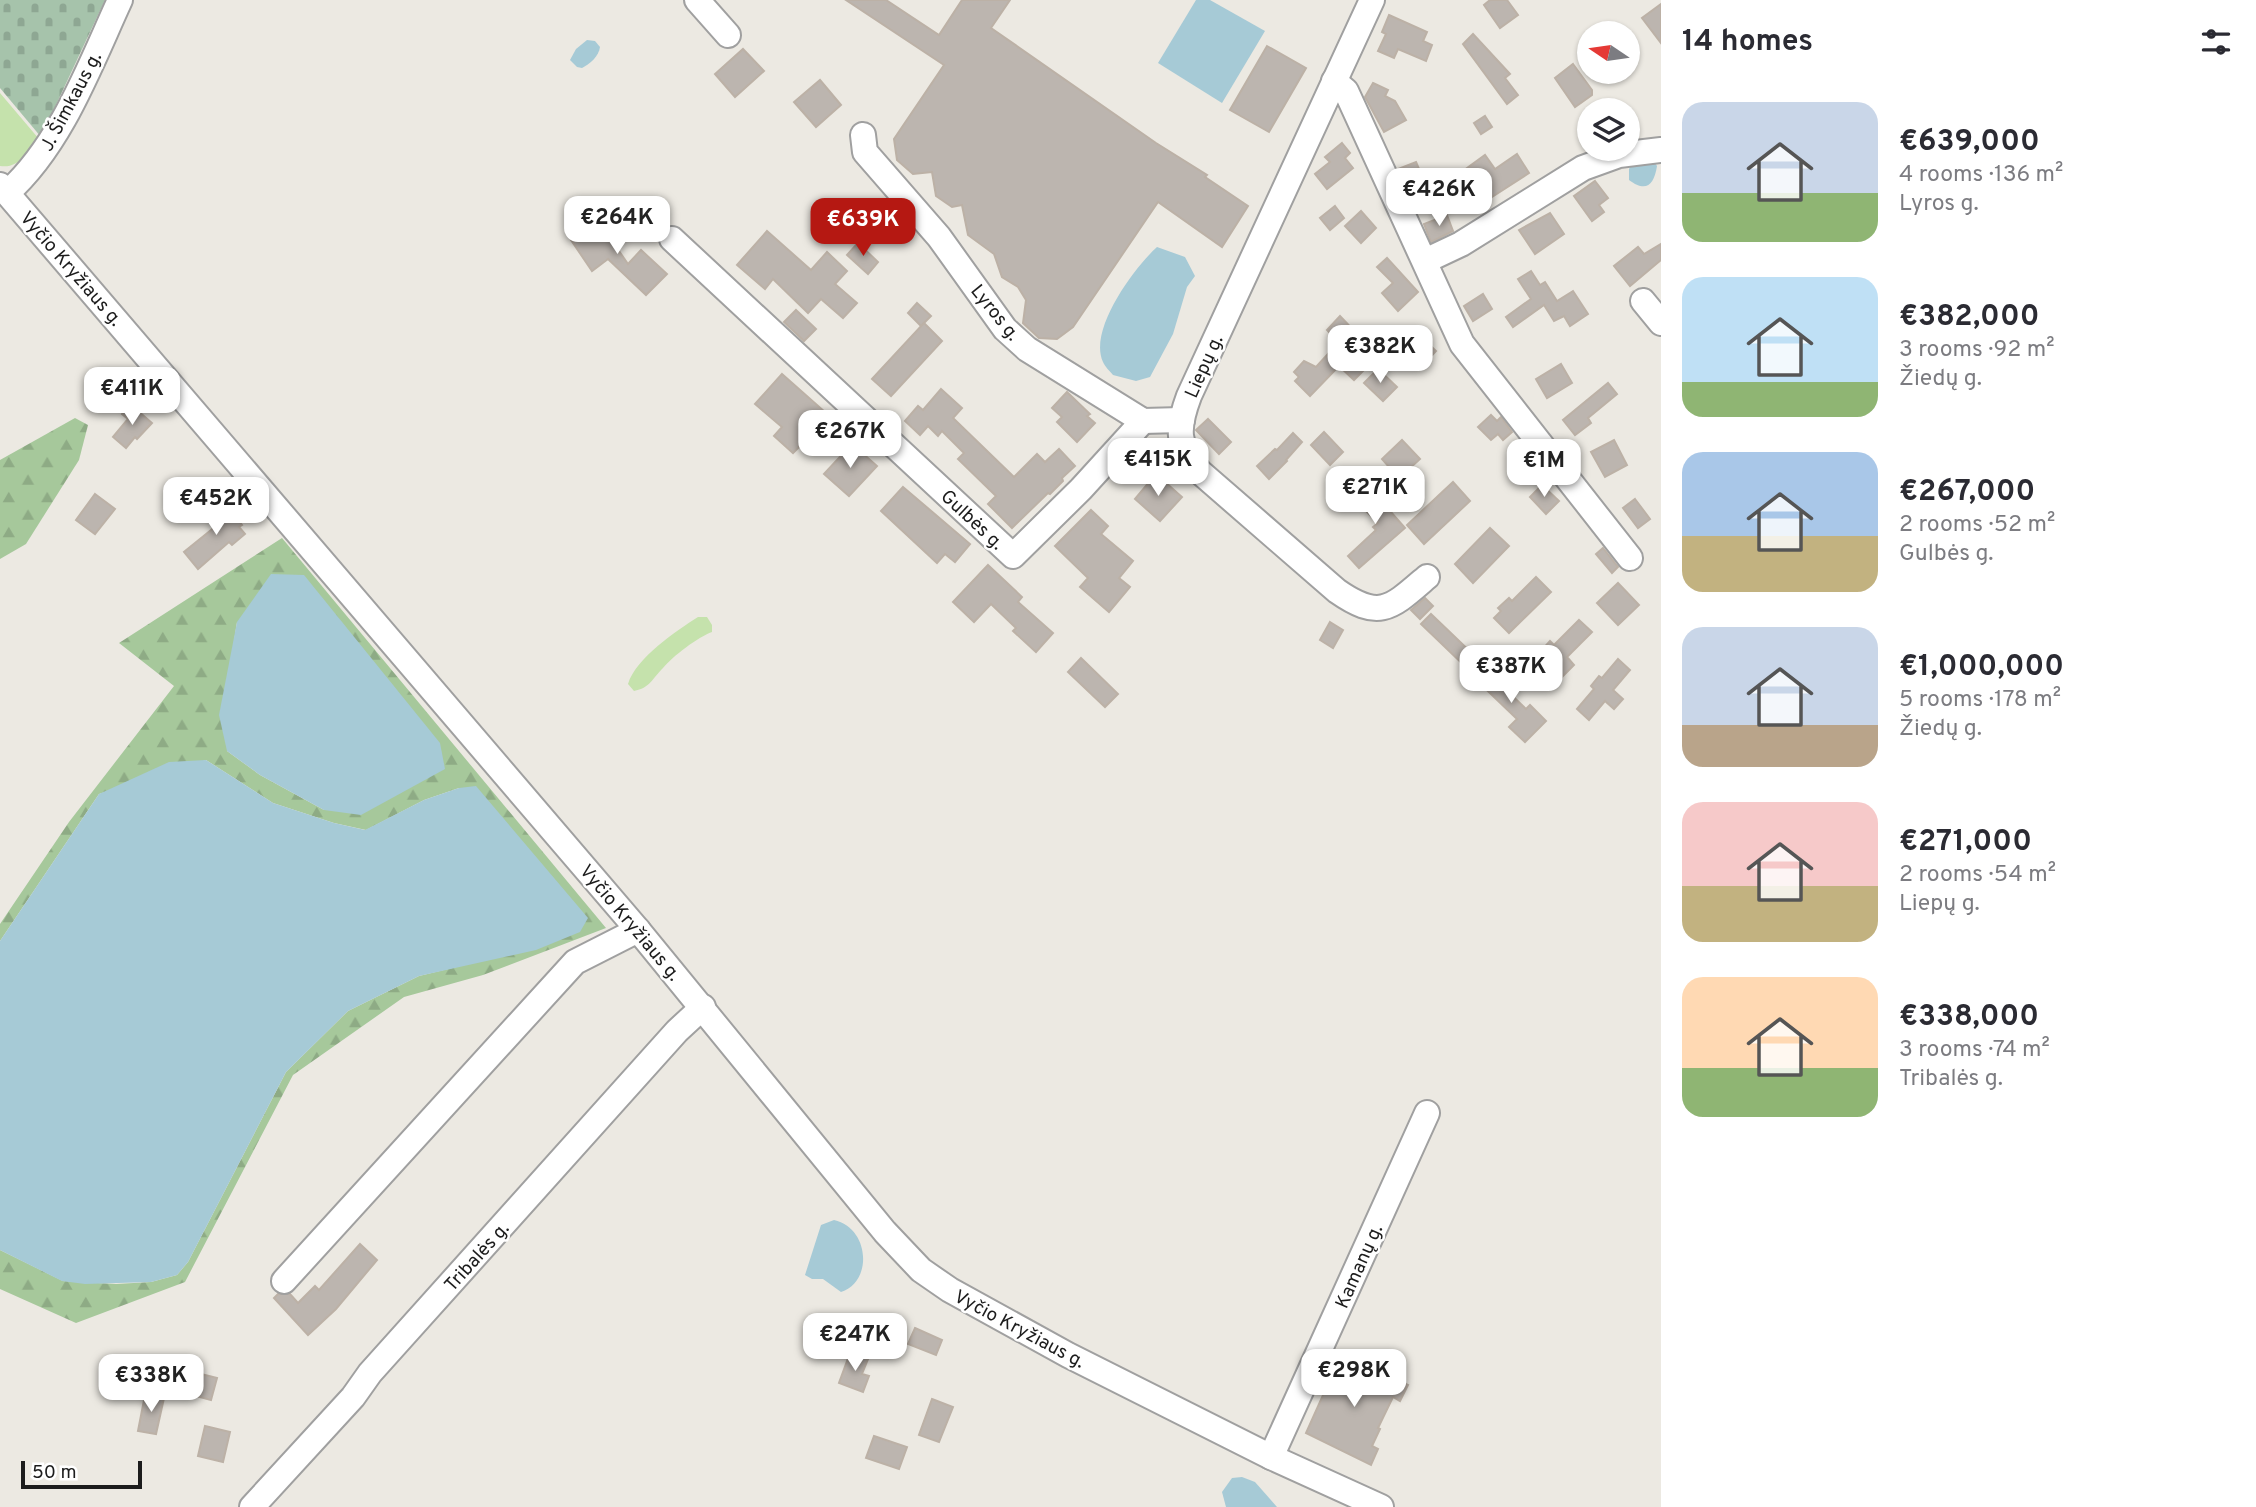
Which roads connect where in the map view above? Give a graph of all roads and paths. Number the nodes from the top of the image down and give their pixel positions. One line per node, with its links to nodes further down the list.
1 (120, 0): 8 (street, J. Šimkaus g.)
2 (697, 0): 4 (street)
3 (1372, 0): 5 (street, Liepų g.)
4 (728, 34)
5 (1334, 81): 10 (street); 13 (street, Liepų g.)
6 (863, 135): 14 (street, Lyros g.)
7 (1661, 150): 10 (street)
8 (4, 189): 17 (street, Vyčio Kryžiaus g.)
9 (672, 239): 14 (street, Gulbės g.)
10 (1425, 261): 15 (street)
11 (1643, 301): 12 (street)
12 (1661, 323)
13 (1182, 420): 14 (street); 16 (street, Liepų g.)
14 (1143, 421)
15 (1630, 558)
16 (1427, 576)
17 (638, 929): 18 (street, Vyčio Kryžiaus g.); 20 (street)
18 (703, 1007): 21 (street, Vyčio Kryžiaus g.); 22 (street, Tribalės g.)
19 (1427, 1113): 21 (street, Kamanų g.)
20 (284, 1281)
21 (1271, 1457): 23 (street, Vyčio Kryžiaus g.)
22 (252, 1507)
23 (1381, 1507)

